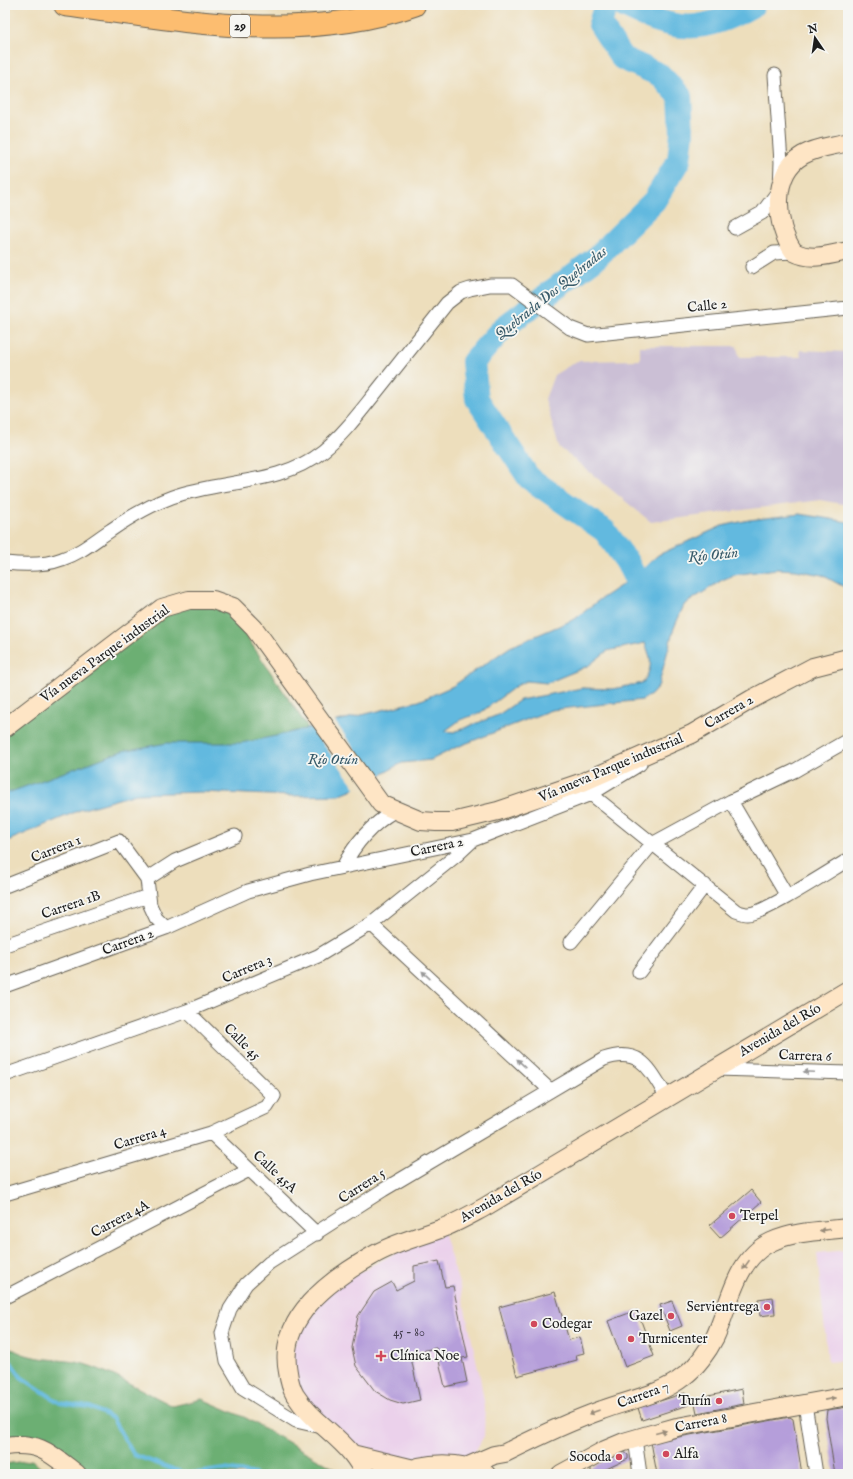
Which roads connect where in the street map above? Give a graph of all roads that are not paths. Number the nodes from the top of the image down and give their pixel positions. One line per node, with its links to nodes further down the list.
1 (65, 5): 2 (highway, 29)
2 (414, 5)
3 (776, 75): 5 (street)
4 (848, 142): 5 (main road)
5 (780, 189): 6 (street); 8 (main road)
6 (735, 228)
7 (848, 251): 8 (main road)
8 (794, 252): 9 (street)
9 (752, 267)
10 (848, 308): 11 (street, Calle 2)
11 (5, 563)
12 (848, 658): 14 (main road, Carrera 2)
13 (5, 728): 18 (main road, Vía nueva Parque industrial)
14 (692, 734): 16 (street, Carrera 2); 18 (main road, Vía nueva Parque industrial)
15 (848, 740): 17 (street)
16 (591, 794): 20 (street, Carrera 2); 21 (street)
17 (731, 801): 21 (street); 28 (street)
18 (388, 807): 23 (street)
19 (235, 836): 24 (street)
20 (473, 840): 23 (street, Carrera 2); 29 (street, Carrera 3)
21 (652, 844): 25 (street); 31 (street)
22 (848, 860): 28 (street)
23 (343, 867): 30 (street, Carrera 2)
24 (147, 879): 26 (street, Carrera 1); 27 (street)
25 (705, 885): 28 (street); 33 (street)
26 (5, 886)
27 (148, 896): 30 (street); 32 (street, Carrera 1B)
28 (787, 896)
29 (371, 924): 36 (street, Carrera 3); 40 (street, one-way to 29)
30 (166, 928): 34 (street, Carrera 2)
31 (571, 942)
32 (5, 945)
33 (639, 972)
34 (5, 986)
35 (848, 990): 37 (main road, Avenida del Río)
36 (187, 1011): 39 (street, Carrera 3); 41 (street, Calle 45)
37 (713, 1069): 38 (street, Carrera 6, one-way to 37); 42 (main road, Avenida del Río)
38 (848, 1073)
39 (5, 1075)
40 (550, 1090): 42 (street, Carrera 5); 47 (street, Carrera 5)
41 (274, 1096): 43 (street, Carrera 4)
42 (667, 1097): 51 (main road, Avenida del Río)
43 (211, 1133): 44 (street, Calle 45A); 45 (street, Carrera 4)
44 (249, 1170): 47 (street, Calle 45A); 48 (street, Carrera 4A)
45 (5, 1194)
46 (848, 1228): 55 (main road, Carrera 7, one-way to 55)
47 (317, 1234): 51 (street, Carrera 5)
48 (5, 1297)
49 (848, 1396): 50 (main road, Carrera 8, one-way to 49)
50 (805, 1404): 52 (main road, Carrera 8, one-way to 50); 62 (street)
51 (322, 1427): 54 (main road, Avenida del Río)
52 (635, 1439): 60 (main road, Carrera 8); 61 (street)
53 (5, 1446): 57 (main road)
54 (352, 1454): 56 (main road, Avenida del Río); 58 (main road, Avenida del Río)
55 (466, 1467): 56 (main road); 59 (main road)
56 (407, 1472)
57 (77, 1474)
58 (365, 1474)
59 (486, 1474)
60 (561, 1474)
61 (640, 1474)
62 (816, 1474)

